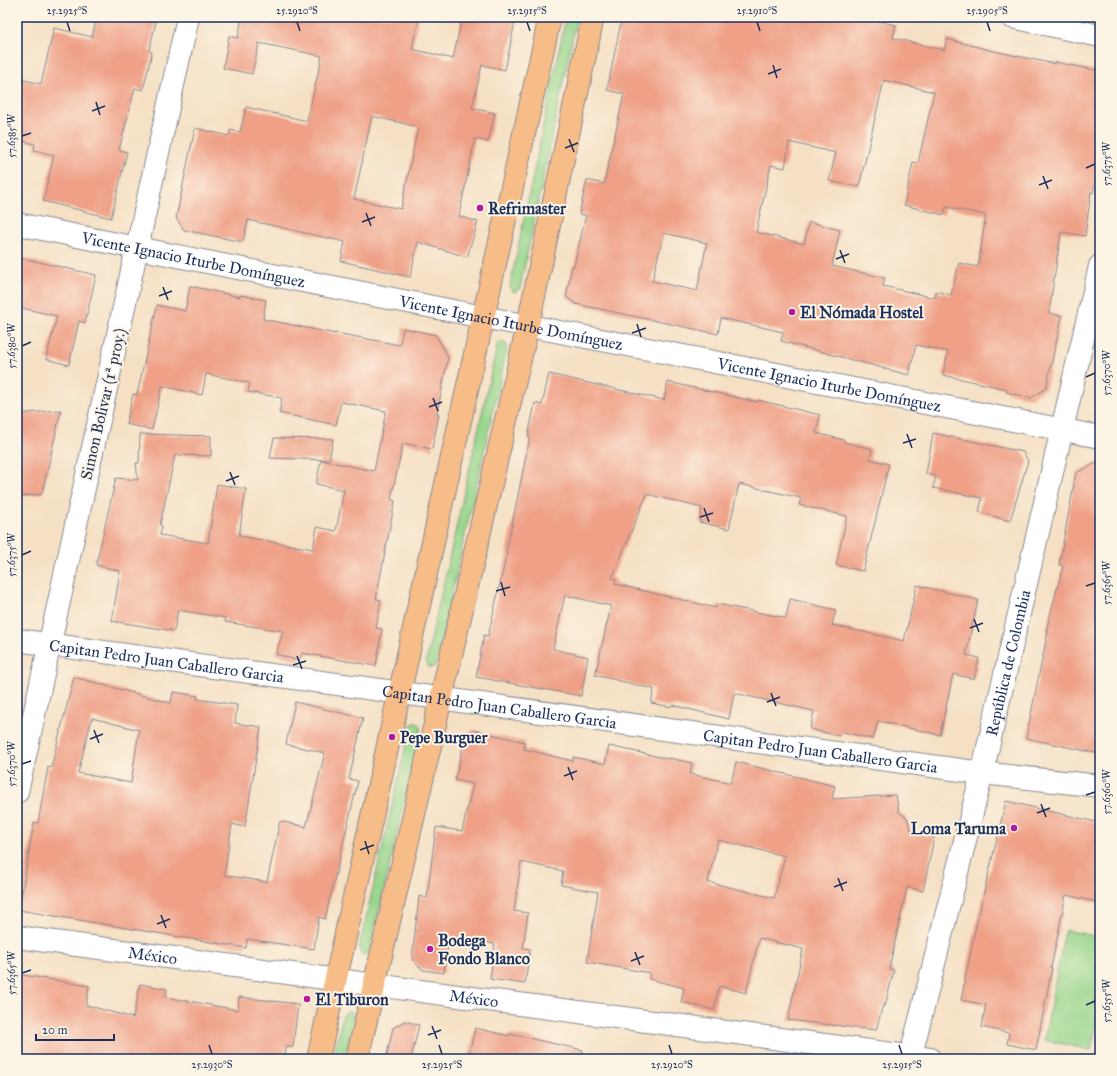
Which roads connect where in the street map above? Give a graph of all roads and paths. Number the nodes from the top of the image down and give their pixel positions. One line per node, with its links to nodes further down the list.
1 (188, 17): 7 (street, Simon Bolivar (1ª proy.))
2 (550, 17): 9 (main road)
3 (593, 17): 10 (main road)
4 (1012, 17): 5 (street)
5 (1100, 36)
6 (17, 224): 7 (street, Vicente Ignacio Iturbe Domínguez)
7 (137, 248): 9 (street, Vicente Ignacio Iturbe Domínguez); 14 (street, Simon Bolivar (1ª proy.))
8 (1100, 266): 11 (street, República de Colombia)
9 (483, 317): 10 (street, Vicente Ignacio Iturbe Domínguez); 15 (main road)
10 (528, 325): 11 (street, Vicente Ignacio Iturbe Domínguez); 16 (main road)
11 (1062, 430): 12 (street, Vicente Ignacio Iturbe Domínguez); 17 (street, República de Colombia)
12 (1100, 437)
13 (17, 640): 14 (street, Capitan Pedro Juan Caballero Garcia)
14 (50, 644): 15 (street, Capitan Pedro Juan Caballero Garcia); 19 (street, Simon Bolivar (1ª proy.))
15 (399, 693): 16 (street, Capitan Pedro Juan Caballero Garcia); 21 (main road)
16 (441, 698): 17 (street, Capitan Pedro Juan Caballero Garcia); 22 (main road)
17 (982, 773): 18 (street, Capitan Pedro Juan Caballero Garcia); 23 (street, República de Colombia)
18 (1100, 786)
19 (17, 792)
20 (17, 937): 21 (street, México)
21 (336, 980): 22 (street, México); 24 (main road)
22 (374, 985): 23 (street, México); 25 (main road)
23 (917, 1058)
24 (318, 1059)
25 (357, 1059)

